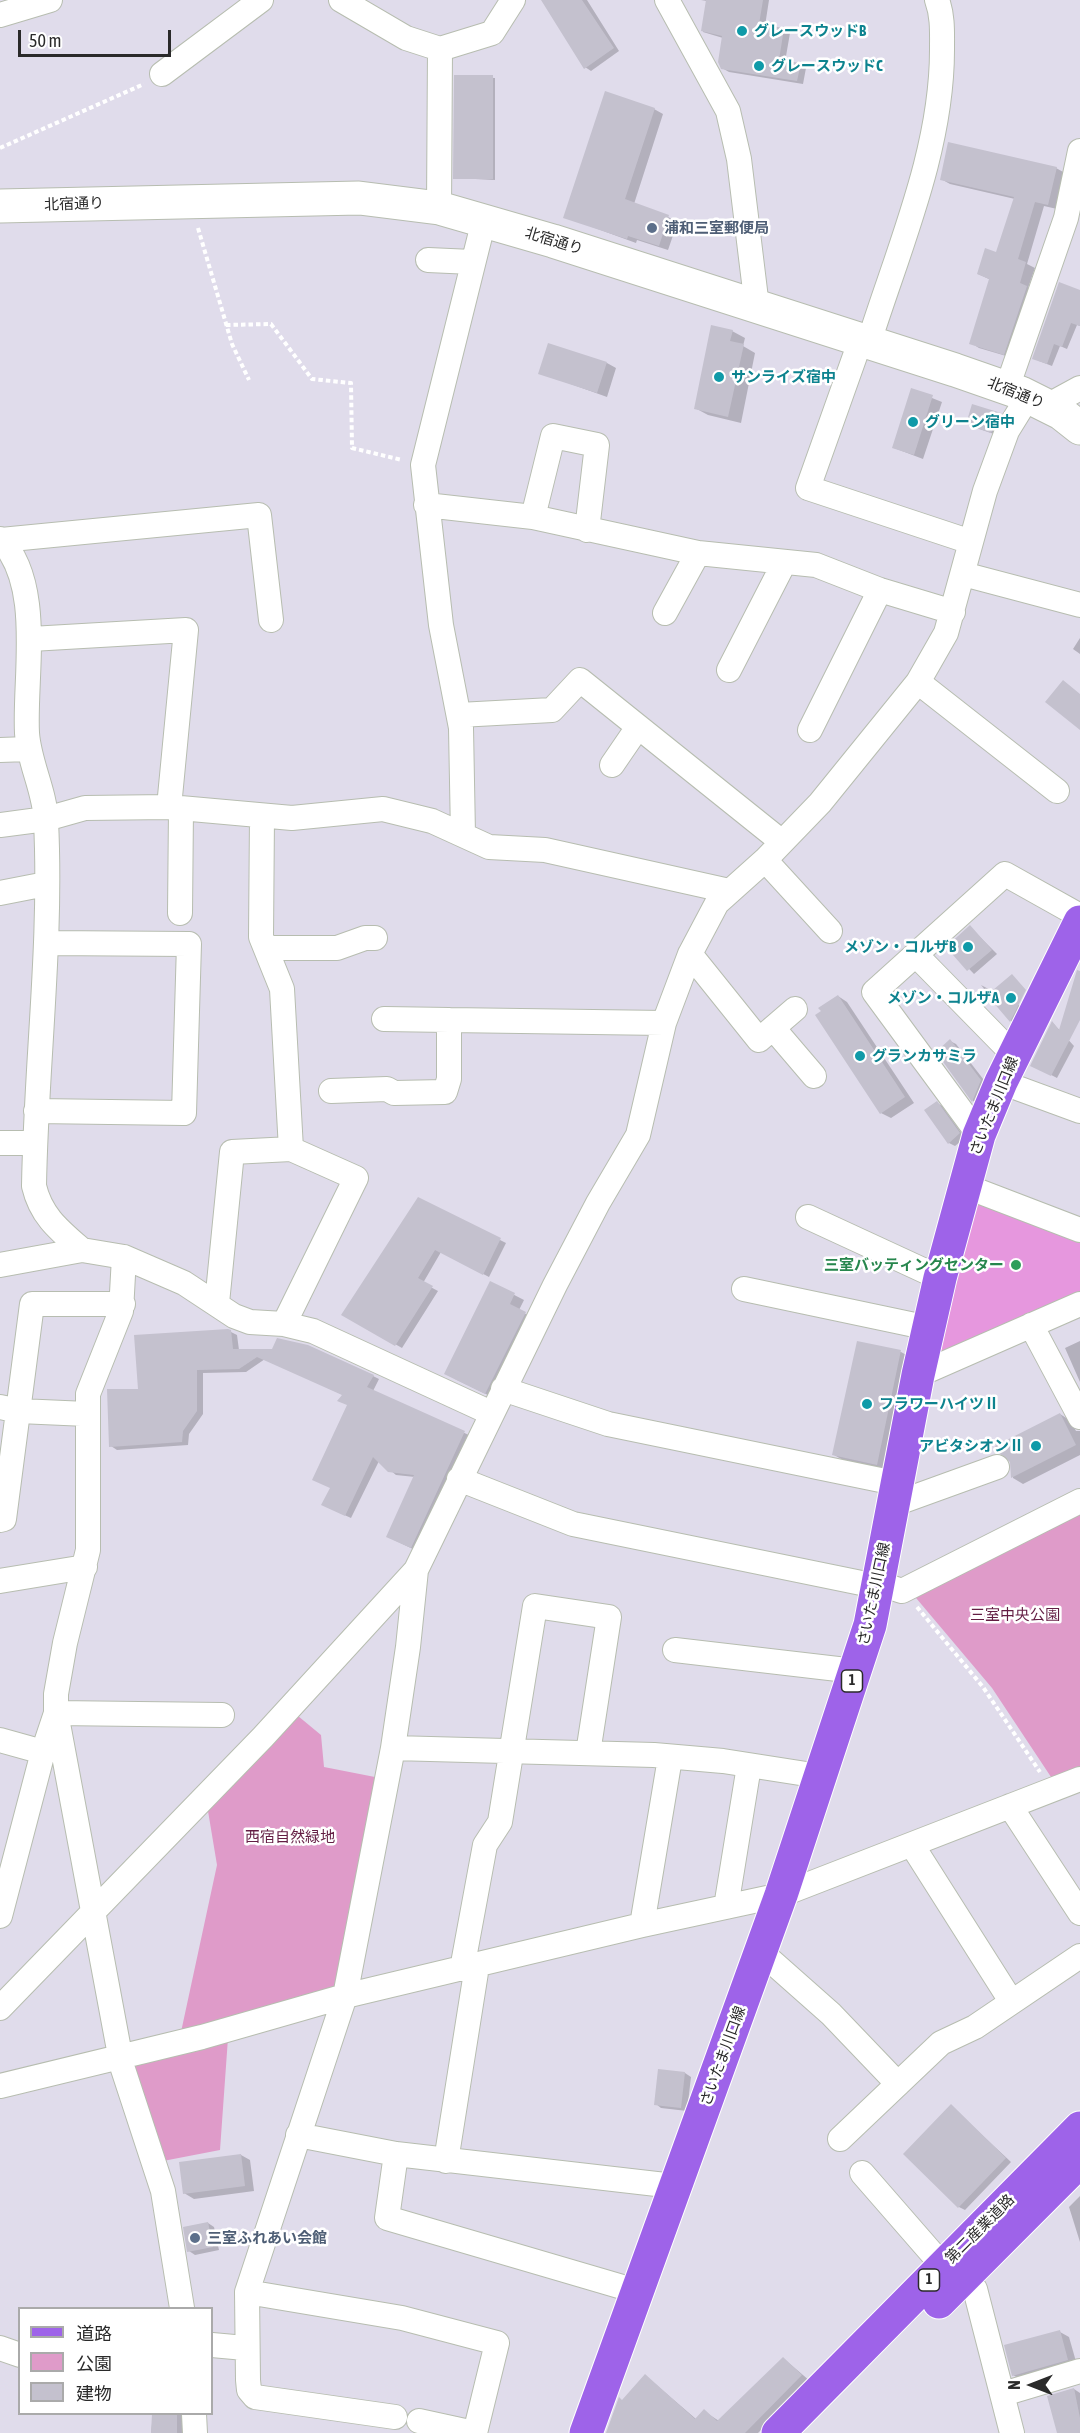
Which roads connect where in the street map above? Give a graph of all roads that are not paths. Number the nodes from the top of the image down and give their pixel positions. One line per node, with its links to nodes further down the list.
1 (261, 0): 9 (street)
2 (341, 0): 8 (street)
3 (513, 0): 8 (street)
4 (667, 0): 16 (street)
5 (937, 0): 17 (street)
6 (41, 1): 7 (street)
7 (0, 15)
8 (440, 49): 12 (street)
9 (162, 74)
10 (1080, 151): 19 (street)
11 (0, 206): 12 (street, 北宿通り)
12 (439, 208): 13 (street, 北宿通り)
13 (484, 220): 15 (street); 16 (street, 北宿通り)
14 (428, 260): 15 (street)
15 (472, 262): 21 (street)
16 (758, 307): 17 (street, 北宿通り)
17 (865, 340): 19 (street, 北宿通り); 25 (street)
18 (1080, 388): 19 (street)
19 (1027, 397): 20 (street, 北宿通り); 25 (street)
20 (1080, 428)
21 (426, 505): 22 (street); 38 (street)
22 (533, 517): 23 (street); 23 (street)
23 (587, 530): 26 (street)
24 (1, 540): 28 (street); 34 (street)
25 (971, 542): 29 (street)
26 (698, 553): 27 (street); 33 (street)
27 (784, 563): 30 (street); 36 (street)
28 (9, 574): 35 (street)
29 (963, 574): 31 (street); 32 (street)
30 (880, 590): 32 (street); 40 (street)
31 (1080, 605)
32 (953, 612): 37 (street)
33 (665, 613)
34 (271, 620)
35 (31, 639): 41 (street); 45 (street)
36 (729, 670)
37 (918, 682): 44 (street); 50 (street)
38 (459, 715): 39 (street); 49 (street)
39 (638, 727): 43 (street); 50 (street)
40 (810, 730)
41 (28, 749): 42 (street); 47 (street)
42 (0, 750)
43 (612, 765)
44 (1057, 791)
45 (175, 808): 46 (street); 47 (street); 55 (street)
46 (262, 816): 49 (street); 61 (street)
47 (46, 819): 48 (street); 52 (street)
48 (0, 825)
49 (463, 835): 53 (street)
50 (782, 842): 51 (street)
51 (765, 860): 53 (street); 58 (street)
52 (46, 884): 54 (street); 60 (street)
53 (729, 891): 62 (street)
54 (0, 893)
55 (180, 913)
56 (1080, 916): 63 (street)
57 (1080, 922): 69 (main road, さいたま川口線 / 1)
58 (830, 931)
59 (375, 938): 61 (street)
60 (46, 943): 72 (street); 72 (street)
61 (267, 948): 77 (street)
62 (690, 954): 67 (street); 68 (street)
63 (916, 955): 69 (street); 74 (street)
64 (795, 1009): 68 (street)
65 (384, 1019): 66 (street)
66 (449, 1020): 67 (street); 71 (street)
67 (664, 1023): 93 (street)
68 (773, 1028): 70 (street)
69 (1008, 1069): 73 (street); 74 (main road, さいたま川口線 / 1)
70 (814, 1076)
71 (331, 1090)
72 (36, 1111): 76 (street)
73 (1080, 1111)
74 (979, 1135): 78 (main road, さいたま川口線 / 1)
75 (0, 1143): 76 (street)
76 (34, 1143): 81 (street)
77 (291, 1149): 86 (street); 89 (street)
78 (965, 1186): 80 (street); 84 (main road, さいたま川口線 / 1)
79 (808, 1217): 84 (street)
80 (1080, 1230)
81 (82, 1250): 82 (street); 83 (street)
82 (124, 1257): 86 (street); 87 (street)
83 (0, 1265)
84 (940, 1278): 91 (main road, さいたま川口線 / 1)
85 (744, 1289): 91 (street)
86 (218, 1303): 89 (street)
87 (123, 1304): 94 (street); 97 (street)
88 (1080, 1304): 90 (street)
89 (284, 1324): 96 (street)
90 (1031, 1325): 92 (street); 95 (street)
91 (929, 1328): 92 (main road, さいたま川口線 / 1)
92 (918, 1375): 100 (main road, さいたま川口線 / 1)
93 (503, 1389): 96 (street); 100 (street)
94 (9, 1409): 97 (street); 102 (street)
95 (1079, 1411)
96 (491, 1413): 99 (street)
97 (87, 1414): 103 (street)
98 (997, 1467): 100 (street)
99 (459, 1479): 104 (street); 106 (street)
100 (893, 1494): 106 (main road, さいたま川口線 / 1)
101 (1080, 1501): 106 (street)
102 (0, 1520)
103 (85, 1568): 105 (street); 109 (street)
104 (416, 1570): 112 (street); 125 (street)
105 (0, 1581)
106 (886, 1587): 108 (main road, さいたま川口線 / 1)
107 (675, 1650): 108 (street)
108 (855, 1671): 118 (main road, さいたま川口線 / 1)
109 (56, 1713): 110 (street); 114 (street); 125 (street)
110 (222, 1715)
111 (0, 1740): 114 (street)
112 (393, 1749): 113 (street); 131 (street)
113 (514, 1750): 115 (street); 115 (street); 130 (street)
114 (43, 1752): 124 (street)
115 (588, 1753): 116 (street)
116 (670, 1758): 117 (street); 127 (street)
117 (749, 1766): 118 (street); 123 (street)
118 (819, 1776): 122 (main road, さいたま川口線 / 1)
119 (1070, 1788): 120 (street)
120 (1010, 1806): 121 (street); 126 (street)
121 (912, 1845): 122 (street); 132 (street)
122 (781, 1894): 123 (street); 128 (main road, さいたま川口線 / 1)
123 (726, 1907): 127 (street)
124 (1, 1910)
125 (92, 1911): 133 (street); 134 (street)
126 (1080, 1913)
127 (642, 1925): 130 (street)
128 (761, 1952): 135 (street); 144 (main road, さいたま川口線 / 1)
129 (1080, 1956): 132 (street)
130 (470, 1968): 131 (street); 141 (street)
131 (345, 1996): 134 (street); 138 (street)
132 (1011, 2001): 135 (street)
133 (0, 2008)
134 (121, 2056): 136 (street); 148 (street)
135 (898, 2084): 139 (street)
136 (0, 2086)
137 (1080, 2128): 145 (main road, 第二産業道路 / 1)
138 (298, 2135): 140 (street); 147 (street)
139 (840, 2139)
140 (396, 2154): 141 (street); 146 (street)
141 (446, 2161): 144 (street)
142 (1080, 2162): 145 (main road, 第二産業道路 / 1)
143 (862, 2173): 145 (street)
144 (674, 2186): 146 (main road, さいたま川口線 / 1)
145 (954, 2272): 154 (street); 161 (main road, 第二産業道路 / 1); 162 (main road, 第二産業道路 / 1)
146 (636, 2291): 160 (main road, さいたま川口線 / 1)
147 (247, 2292): 151 (street); 159 (street)
148 (182, 2307)
149 (213, 2345): 151 (street)
150 (0, 2348): 152 (street)
151 (245, 2348): 156 (street)
152 (18, 2354)
153 (1080, 2371): 154 (street)
154 (1003, 2394): 163 (street)
155 (194, 2415): 158 (street)
156 (394, 2417)
157 (419, 2421): 159 (street)
158 (195, 2433)
159 (474, 2433)
160 (586, 2433)
161 (778, 2433)
162 (807, 2433)
163 (1012, 2433)

